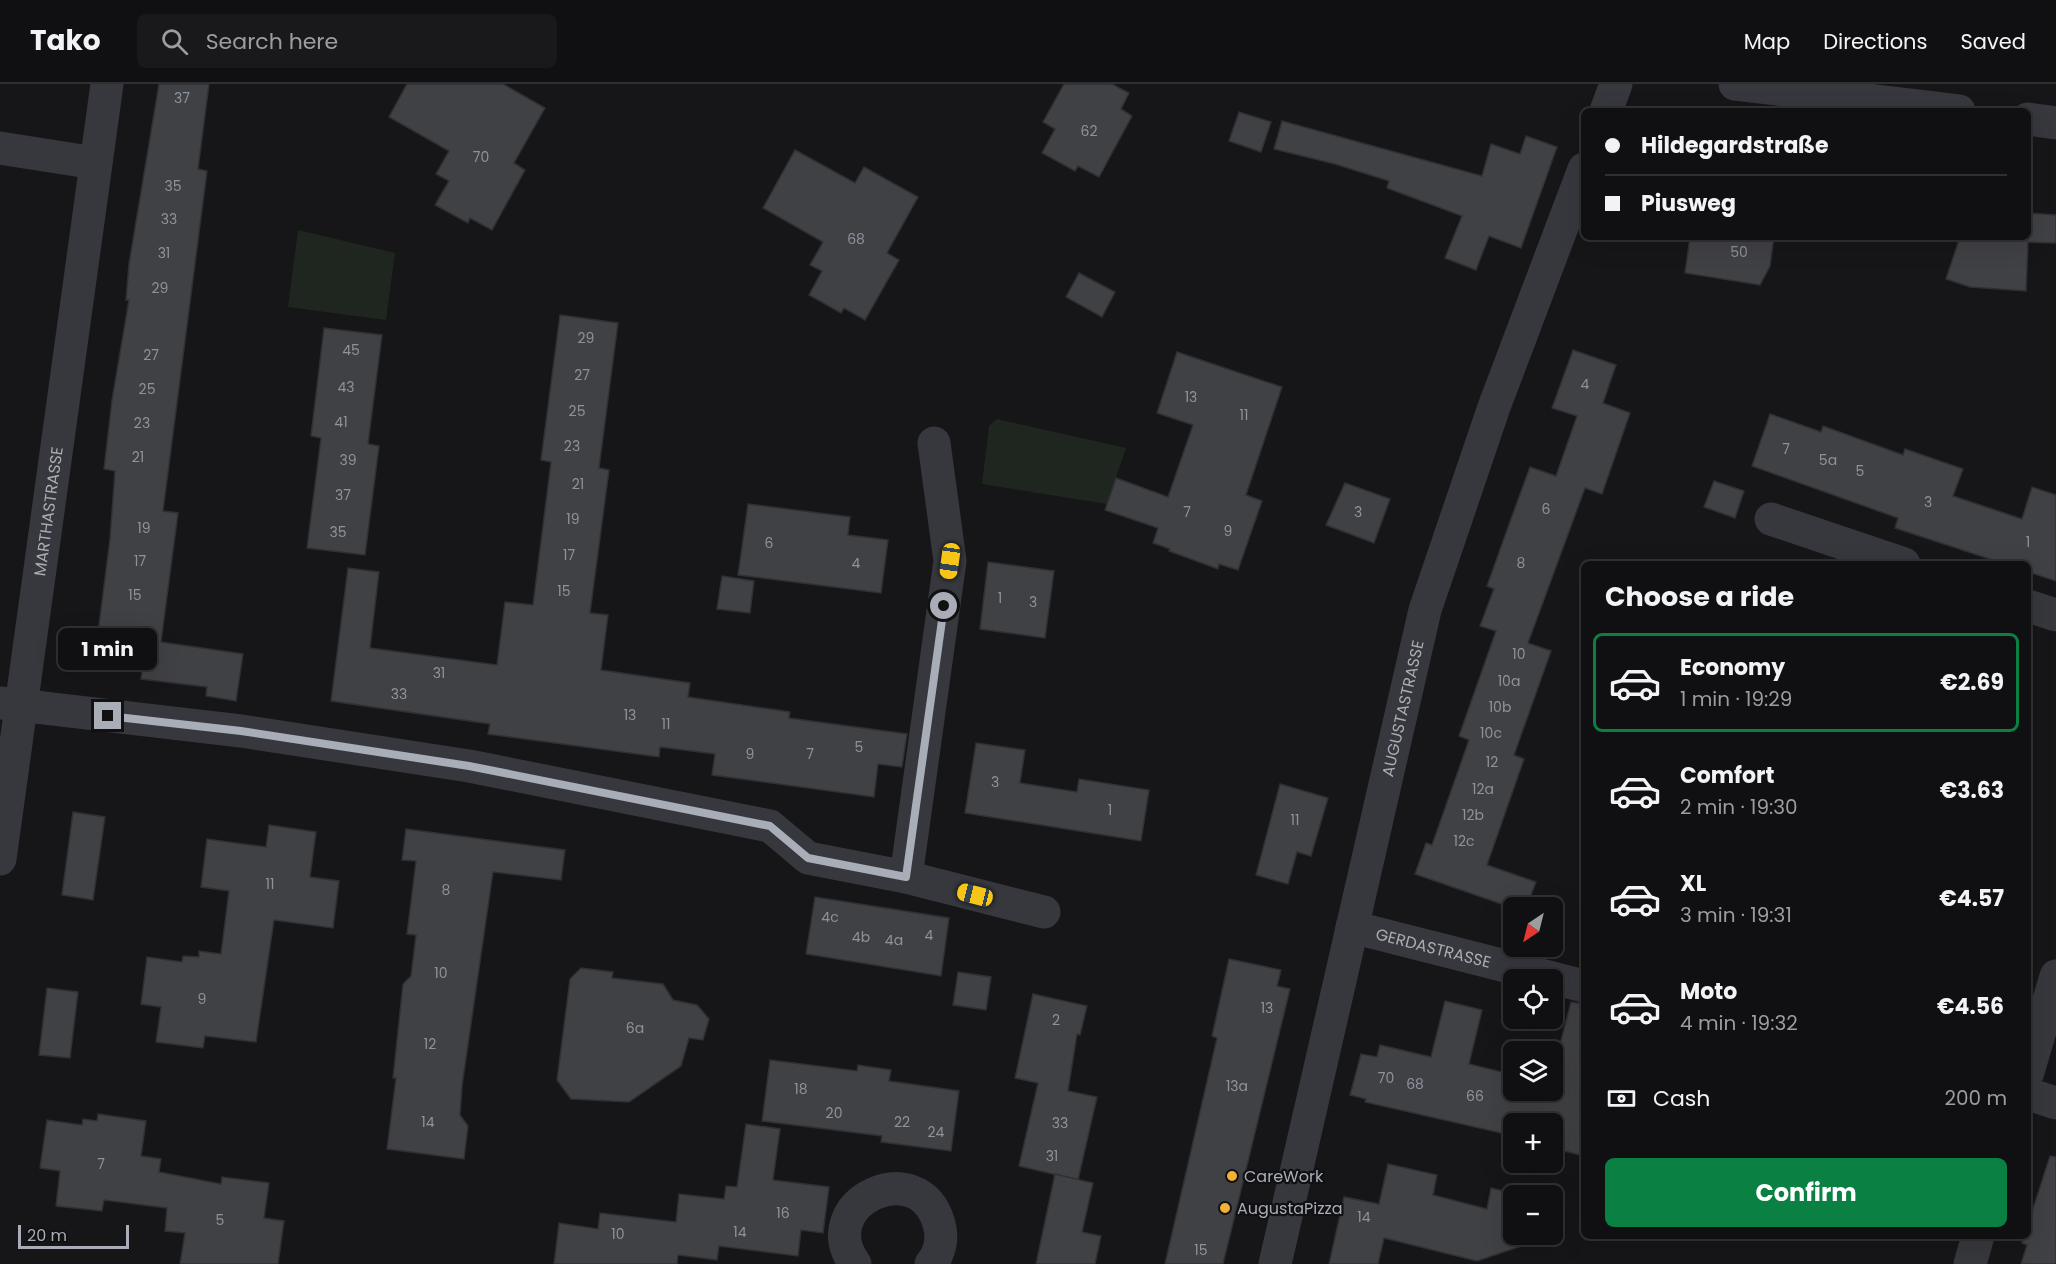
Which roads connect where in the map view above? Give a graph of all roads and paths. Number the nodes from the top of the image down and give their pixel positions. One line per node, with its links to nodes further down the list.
1 (106, 84): 9 (street, MARTHASTRASSE)
2 (1616, 84): 4 (street)
3 (1735, 84): 5 (street)
4 (1607, 108)
5 (1934, 108)
6 (2031, 119): 7 (street)
7 (2056, 123)
8 (0, 148): 9 (street)
9 (95, 163): 16 (street, MARTHASTRASSE)
10 (1581, 177): 20 (street, AUGUSTASTRASSE)
11 (934, 443): 18 (street)
12 (1771, 519): 13 (street)
13 (1895, 561)
14 (2031, 607): 15 (street)
15 (2056, 615)
16 (10, 704): 17 (street, MARTHASTRASSE); 18 (street)
17 (0, 859)
18 (906, 877): 19 (street)
19 (1044, 912)
20 (1352, 927): 22 (street, GERDASTRASSE); 29 (street, AUGUSTASTRASSE)
21 (2056, 976): 23 (street)
22 (1581, 985)
23 (2031, 1062)
24 (2031, 1095): 25 (street)
25 (2056, 1103)
26 (1977, 1239): 30 (street)
27 (855, 1264): 28 (street)
28 (931, 1264)
29 (1275, 1264)
30 (1970, 1264)

